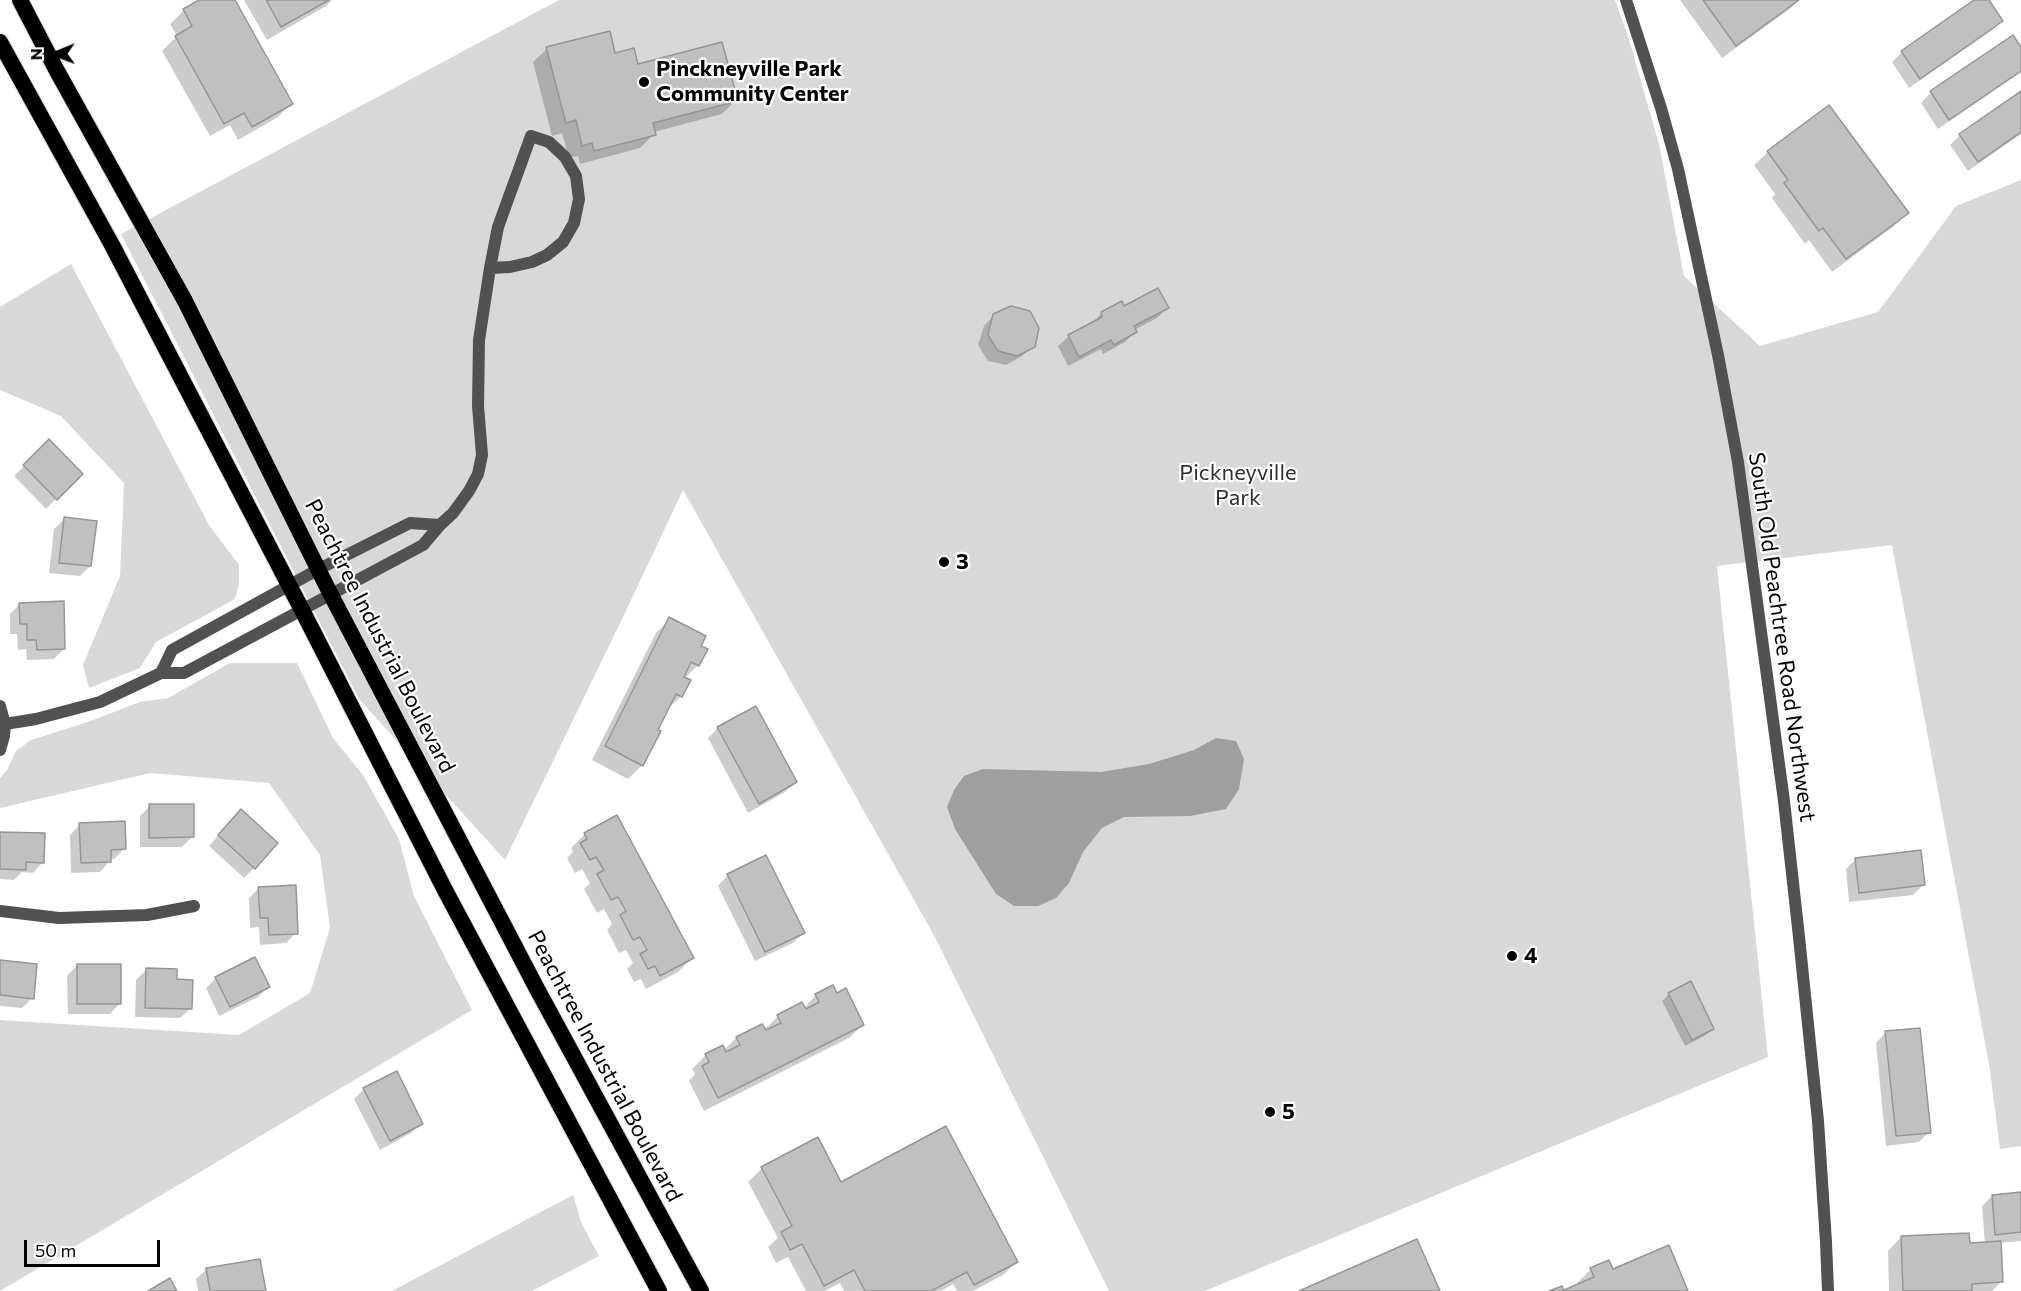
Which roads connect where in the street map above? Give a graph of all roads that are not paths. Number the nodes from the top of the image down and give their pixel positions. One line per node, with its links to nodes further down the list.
1 (20, 0): 6 (highway, Peachtree Industrial Boulevard)
2 (1626, 0): 18 (street, South Old Peachtree Road Northwest)
3 (0, 42): 7 (highway)
4 (490, 267): 4 (street); 5 (street)
5 (440, 525): 6 (street); 8 (street)
6 (319, 569): 7 (street); 8 (highway, Peachtree Industrial Boulevard)
7 (290, 586): 9 (highway); 10 (street)
8 (330, 593): 9 (street); 17 (highway, Peachtree Industrial Boulevard)
9 (301, 608): 10 (street); 16 (highway)
10 (161, 673): 12 (street)
11 (0, 705): 12 (street)
12 (4, 724): 13 (street)
13 (0, 750)
14 (194, 906): 15 (street)
15 (0, 910)
16 (659, 1291)
17 (701, 1291)
18 (1828, 1291)

